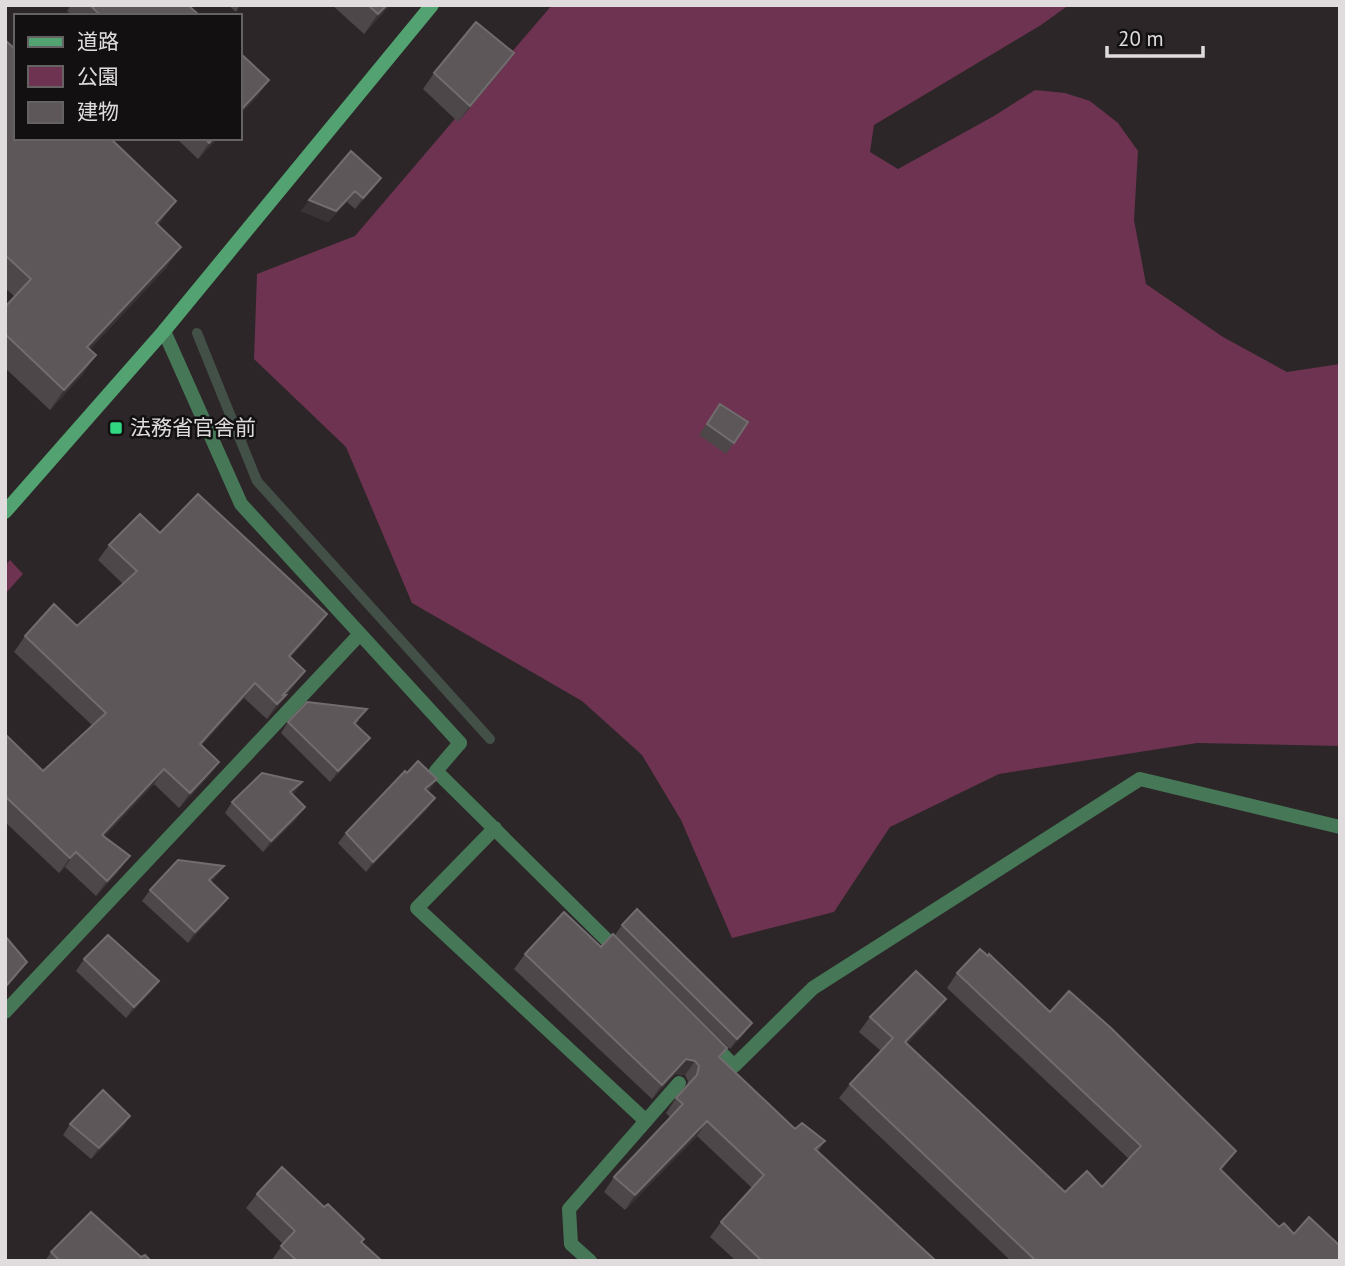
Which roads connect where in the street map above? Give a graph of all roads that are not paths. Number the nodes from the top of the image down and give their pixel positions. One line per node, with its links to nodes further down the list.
1 (432, 5): 2 (street)
2 (164, 331): 3 (street); 4 (street)
3 (5, 512)
4 (360, 634): 6 (street); 8 (street)
5 (1340, 827): 9 (street)
6 (495, 828): 7 (street); 11 (street)
7 (629, 961)
8 (5, 1012)
9 (696, 1028)
10 (679, 1083): 11 (street)
11 (646, 1121): 12 (street)
12 (590, 1261)

